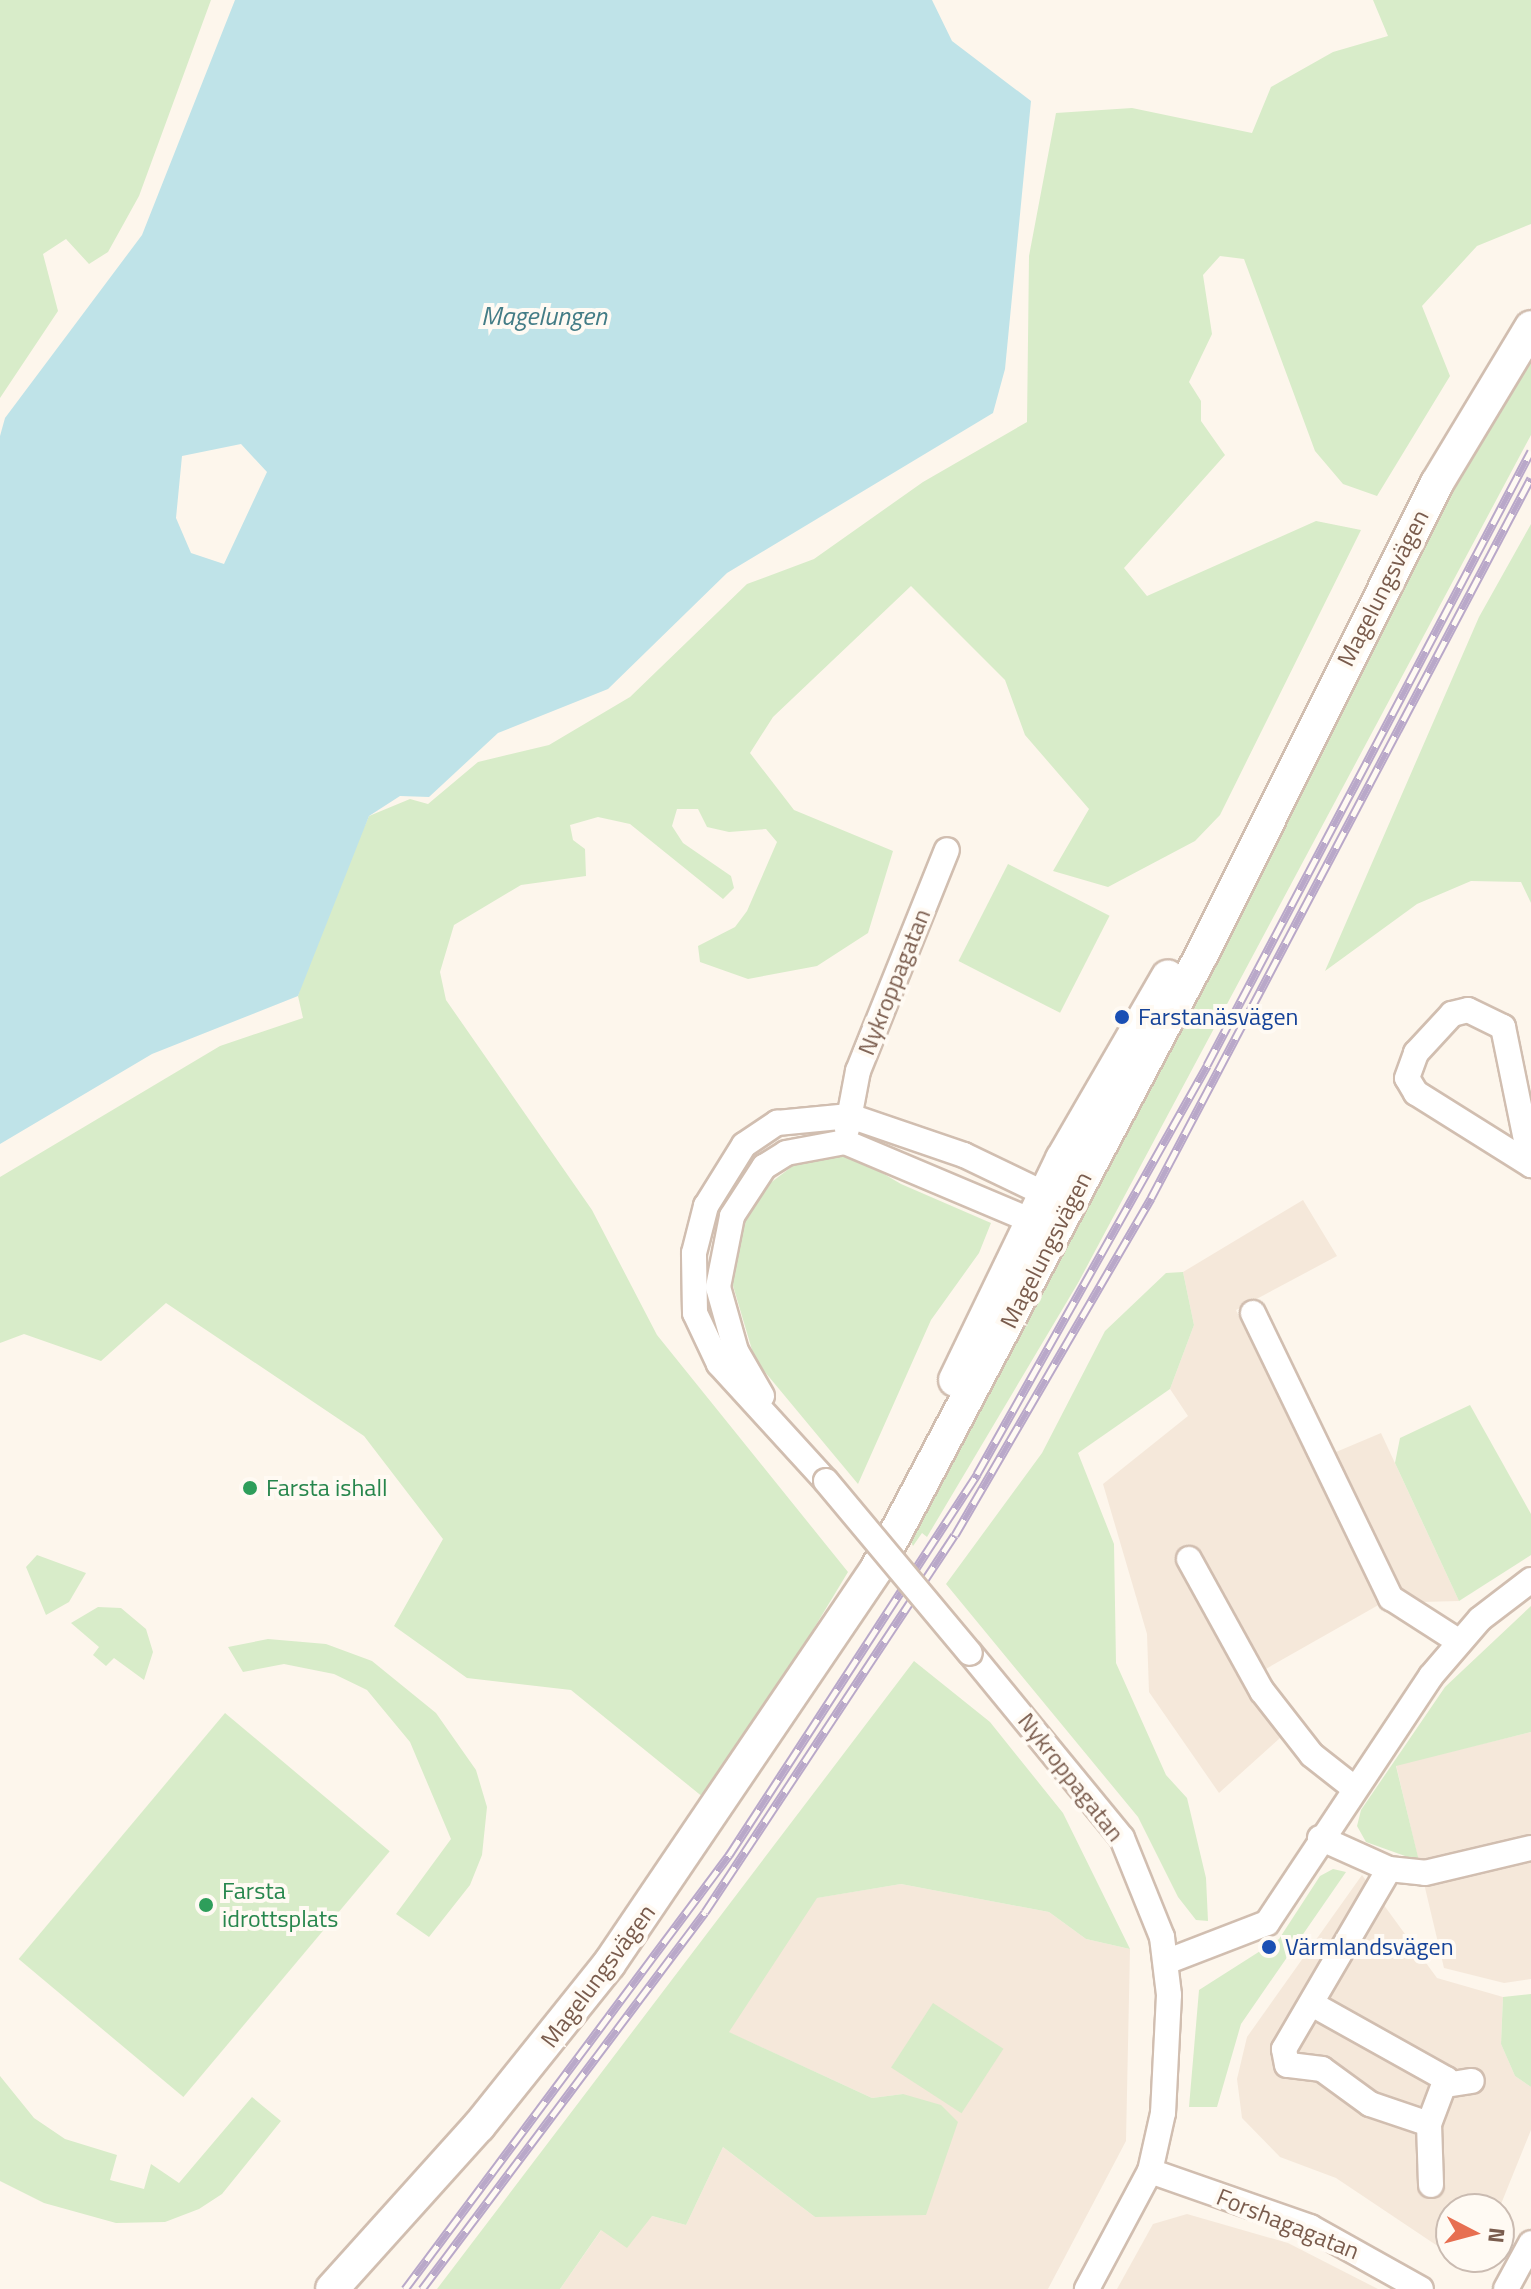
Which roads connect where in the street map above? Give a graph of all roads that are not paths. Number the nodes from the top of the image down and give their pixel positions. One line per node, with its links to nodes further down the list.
1 (1531, 327): 6 (main road, Magelungsvägen)
2 (947, 850): 3 (street, Nykroppagatan)
3 (850, 1116): 4 (street, Nykroppagatan); 6 (street, Nykroppagatan); 8 (street, Nykroppagatan)
4 (845, 1142): 6 (street); 8 (street, Nykroppagatan)
5 (1531, 1165): 5 (street)
6 (1050, 1214): 24 (main road, Magelungsvägen)
7 (1253, 1313): 11 (street)
8 (777, 1422): 16 (street, Nykroppagatan, bridge)
9 (1189, 1559): 12 (street)
10 (1531, 1580): 11 (street)
11 (1458, 1641): 12 (street)
12 (1354, 1788): 13 (street)
13 (1320, 1838): 15 (street); 16 (street)
14 (1531, 1848): 15 (street)
15 (1389, 1869): 17 (street)
16 (1166, 1962): 21 (street, Nykroppagatan)
17 (1312, 2004): 19 (street); 20 (street)
18 (1472, 2081): 19 (street)
19 (1446, 2085): 20 (street)
20 (1429, 2124): 22 (street)
21 (1150, 2171): 25 (street, Nykroppagatan); 26 (street, Forshagagatan)
22 (1431, 2185)
23 (1531, 2243): 27 (street)
24 (332, 2289)
25 (1087, 2289)
26 (1421, 2289)
27 (1506, 2289)

